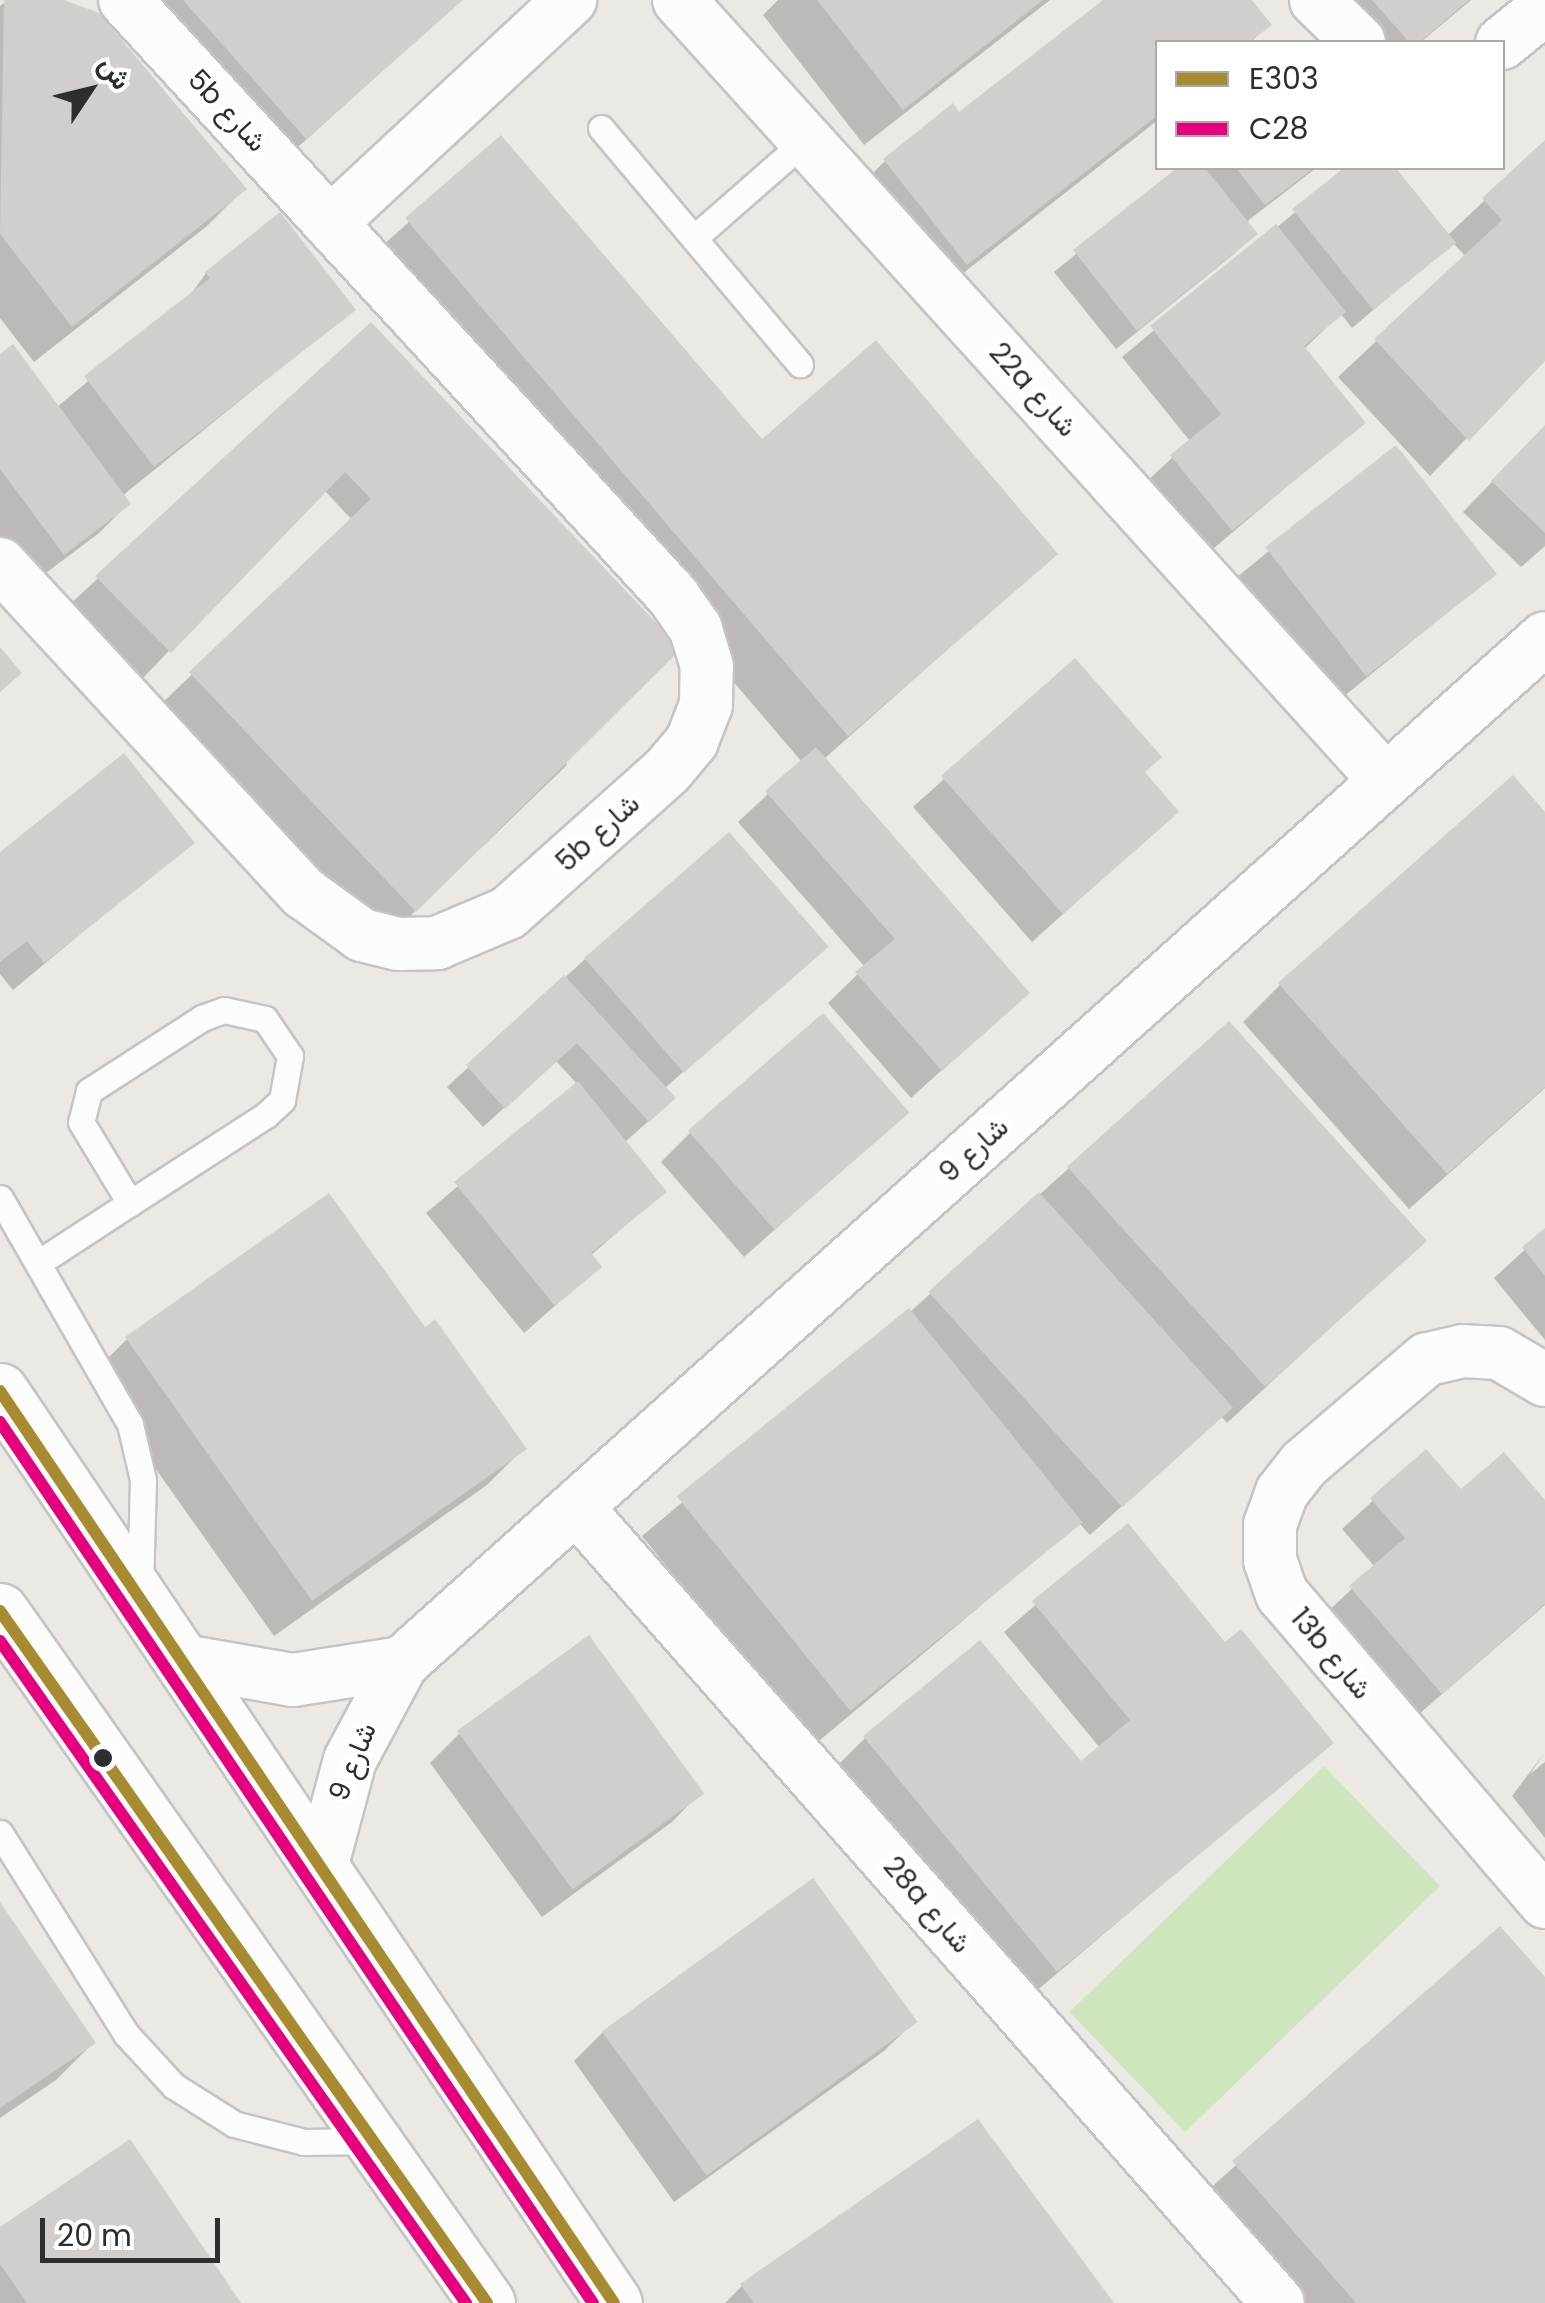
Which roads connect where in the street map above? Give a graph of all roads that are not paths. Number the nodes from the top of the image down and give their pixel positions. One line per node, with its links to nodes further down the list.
1 (125, 0): 10 (street, 5b شارع)
2 (570, 0): 10 (street)
3 (679, 0): 9 (street, 22a شارع)
4 (1316, 0): 6 (street)
5 (1545, 8): 7 (street)
6 (1357, 40)
7 (1505, 41)
8 (601, 128): 11 (lane)
9 (806, 140): 11 (lane); 15 (street, 22a شارع)
10 (330, 223): 13 (street, 5b شارع)
11 (694, 238): 12 (lane)
12 (800, 364)
13 (0, 564)
14 (1539, 655): 15 (street, شارع 9)
15 (1386, 780): 21 (street, شارع 9)
16 (0, 1198): 18 (lane)
17 (130, 1204): 17 (lane); 18 (lane)
18 (42, 1262): 22 (lane)
19 (1545, 1380): 28 (street, 13b شارع)
20 (0, 1391): 22 (main road)
21 (576, 1507): 25 (street, شارع 9); 32 (street, 28a شارع)
22 (140, 1596): 24 (main road)
23 (0, 1611): 29 (main road)
24 (184, 1661): 25 (street); 27 (main road)
25 (402, 1663): 27 (street, شارع 9)
26 (0, 1834): 29 (lane)
27 (320, 1868): 31 (main road)
28 (1545, 1902)
29 (374, 2141): 30 (main road)
30 (487, 2303)
31 (614, 2303)
32 (1278, 2303)

